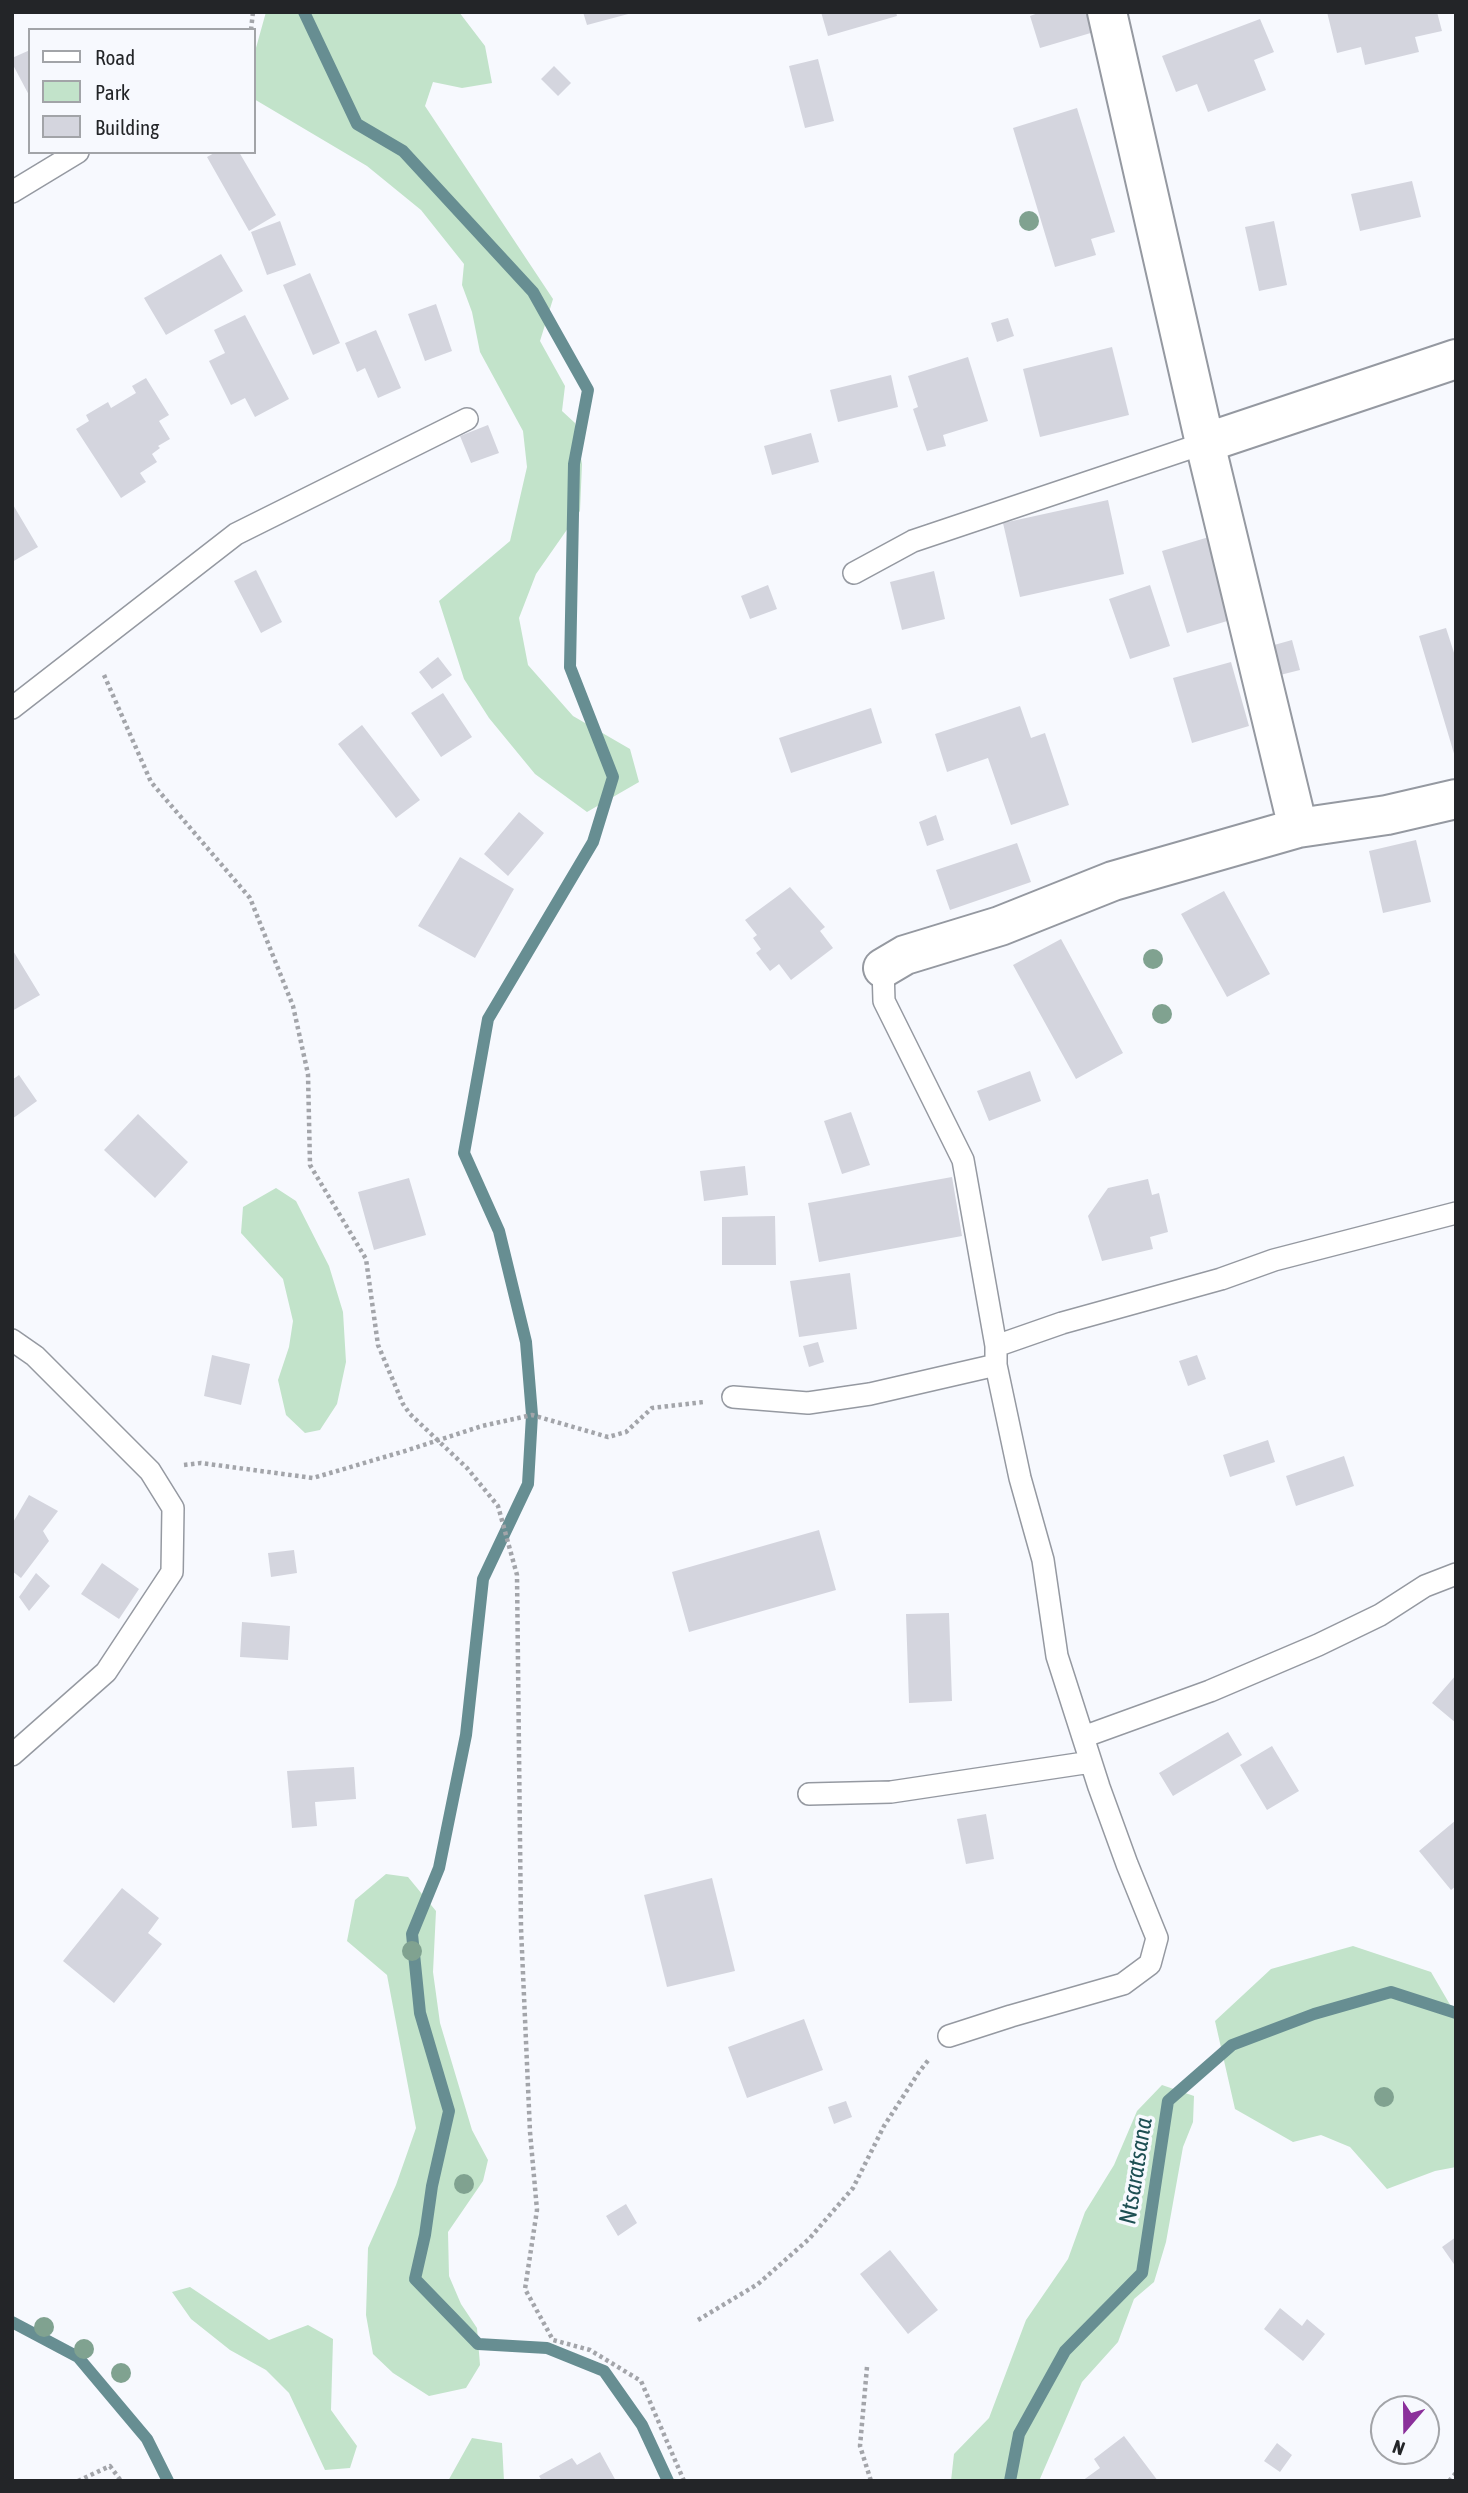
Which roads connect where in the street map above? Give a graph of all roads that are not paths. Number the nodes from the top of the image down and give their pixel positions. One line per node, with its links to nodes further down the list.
1 (1107, 12): 6 (street)
2 (75, 154): 3 (lane)
3 (12, 192)
4 (1456, 359): 6 (street)
5 (467, 419): 8 (lane)
6 (1205, 443): 7 (lane); 10 (street)
7 (854, 573)
8 (12, 708)
9 (1456, 799): 10 (street)
10 (1298, 828): 11 (street)
11 (883, 968): 14 (lane)
12 (1456, 1213): 14 (lane)
13 (12, 1340): 18 (lane)
14 (996, 1356): 15 (lane); 17 (lane)
15 (733, 1397)
16 (1456, 1574): 17 (lane)
17 (1083, 1737): 19 (lane)
18 (12, 1755)
19 (1091, 1762): 20 (lane); 21 (lane)
20 (809, 1794)
21 (948, 2036)

